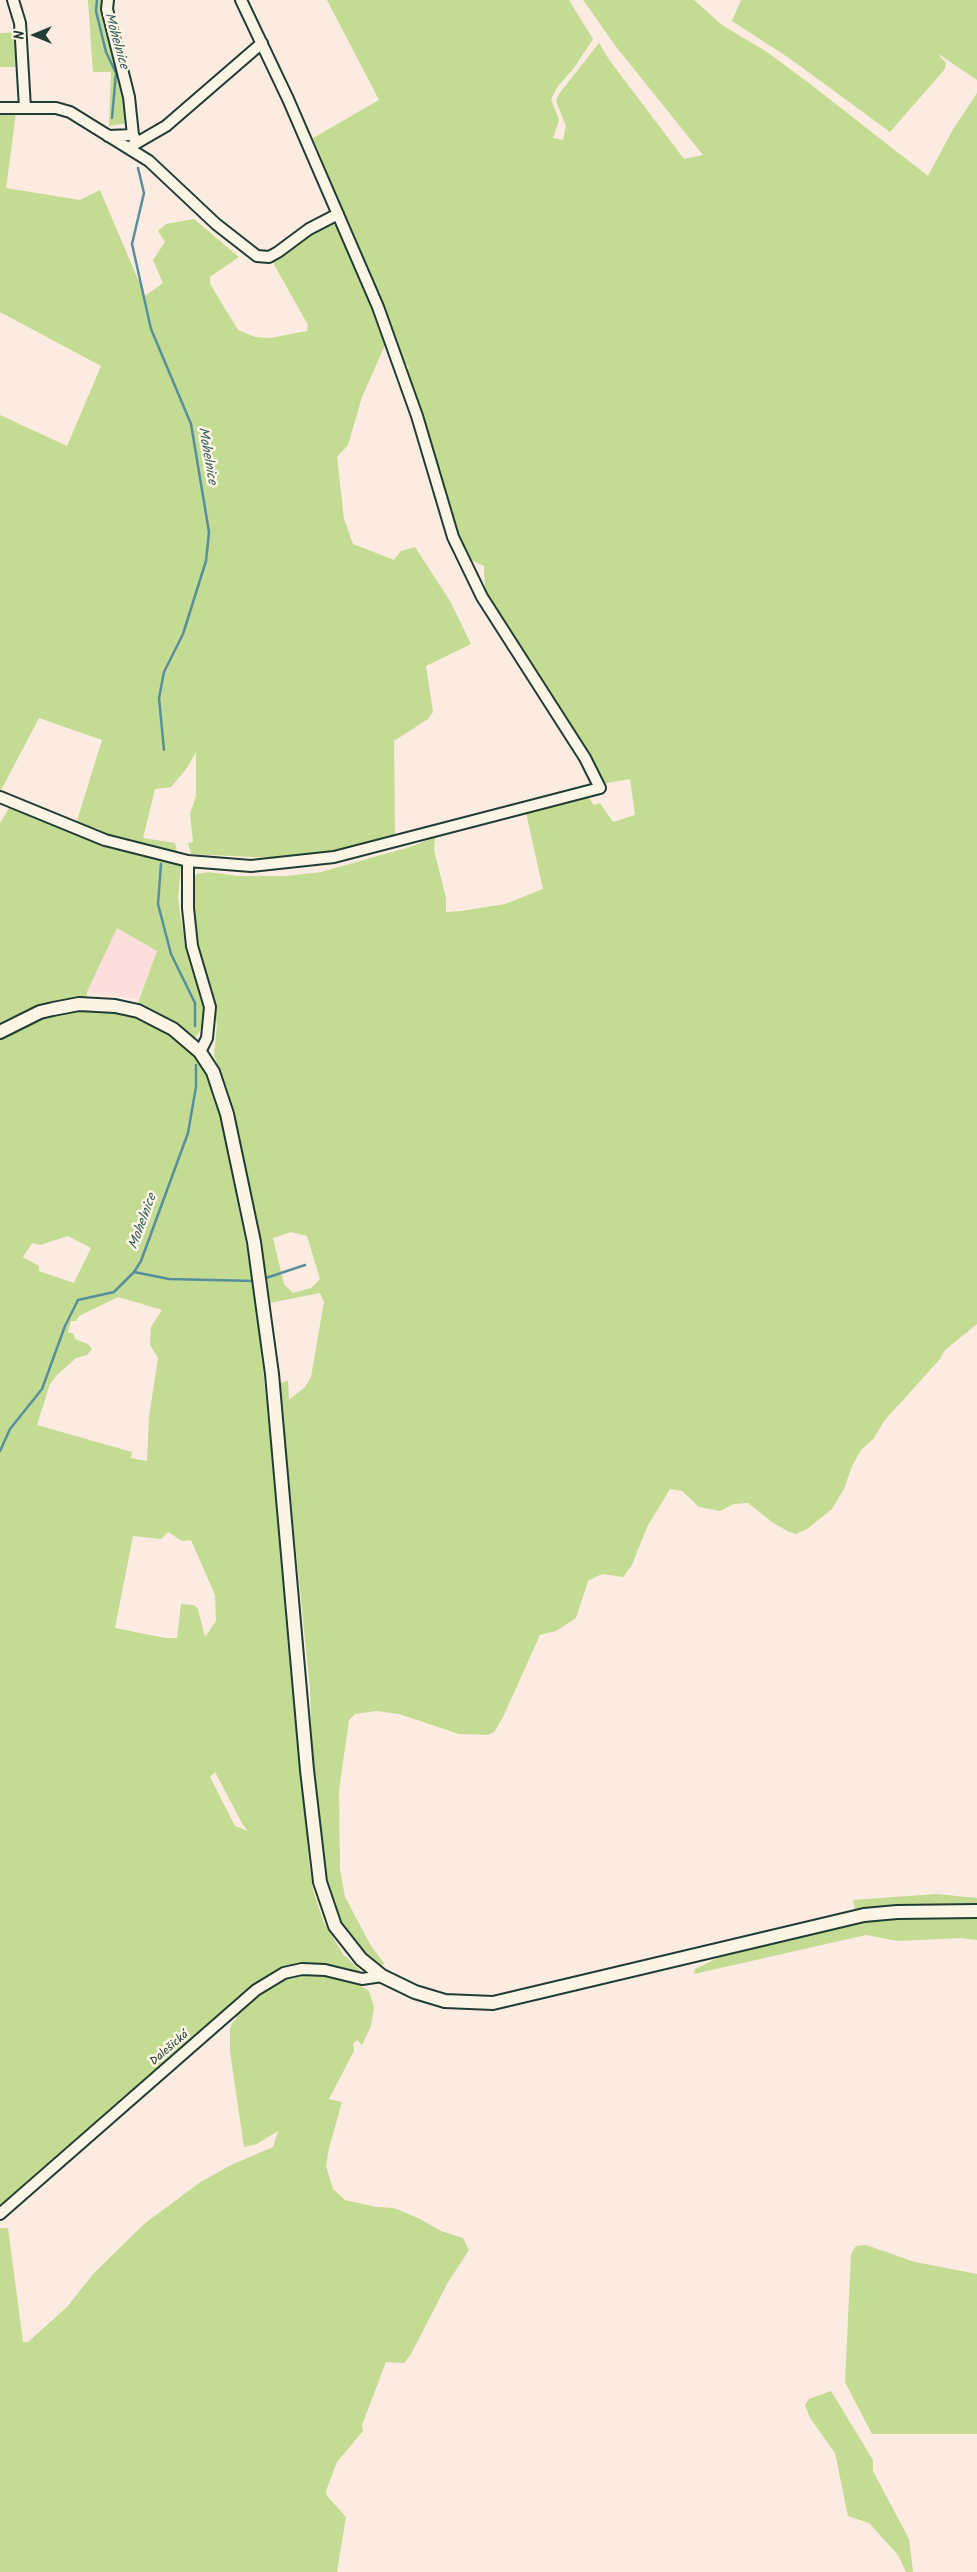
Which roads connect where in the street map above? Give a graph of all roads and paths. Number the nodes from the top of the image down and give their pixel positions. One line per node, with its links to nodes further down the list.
1 (13, 0): 6 (street)
2 (108, 0): 7 (street)
3 (241, 0): 4 (street)
4 (262, 43): 7 (street); 8 (street)
5 (0, 108): 6 (street)
6 (24, 108): 7 (street)
7 (133, 142): 8 (street)
8 (338, 214): 10 (street)
9 (0, 797): 10 (street)
10 (188, 861): 12 (street)
11 (0, 1032): 12 (street)
12 (200, 1052): 14 (street)
13 (977, 1911): 14 (street)
14 (382, 1976): 15 (street, Dalešická)
15 (0, 2214)

